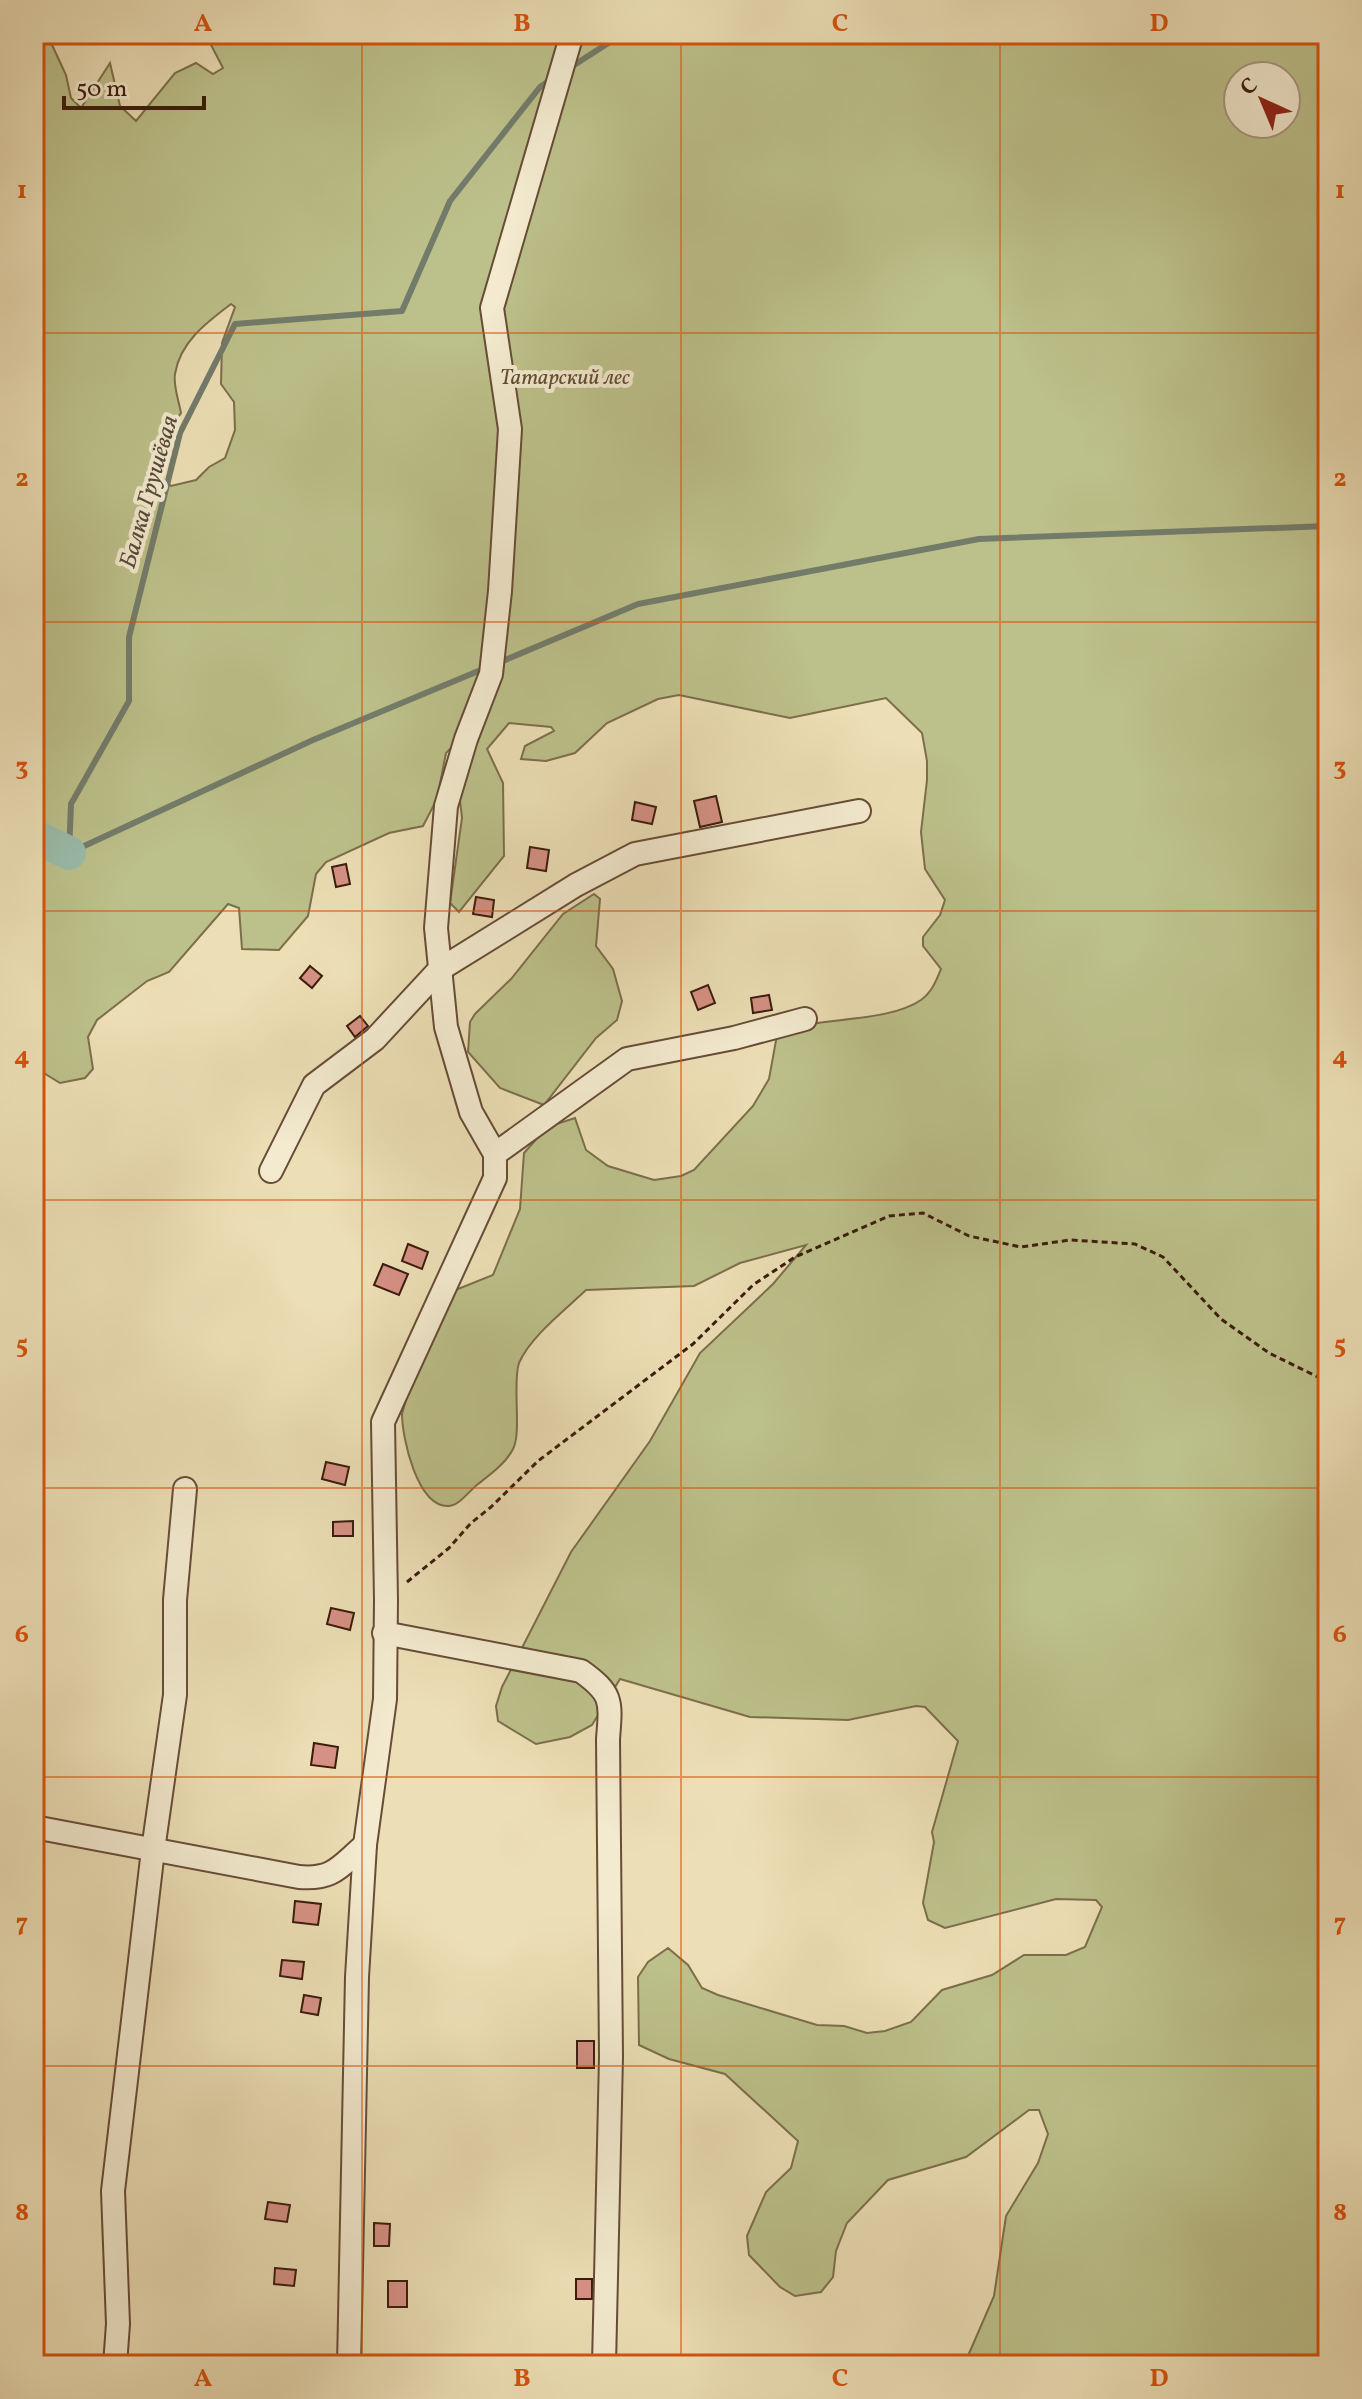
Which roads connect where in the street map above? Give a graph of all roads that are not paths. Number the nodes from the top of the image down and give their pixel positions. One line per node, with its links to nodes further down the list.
1 (572, 34): 3 (street)
2 (859, 811): 3 (street)
3 (439, 970): 5 (street); 6 (street)
4 (805, 1019): 5 (street)
5 (495, 1154): 8 (street)
6 (271, 1171)
7 (185, 1489): 11 (street)
8 (384, 1633): 10 (street); 14 (street)
9 (34, 1827): 11 (street)
10 (365, 1845): 11 (street); 13 (street)
11 (153, 1850): 12 (street)
12 (115, 2365)
13 (349, 2365)
14 (604, 2365)

